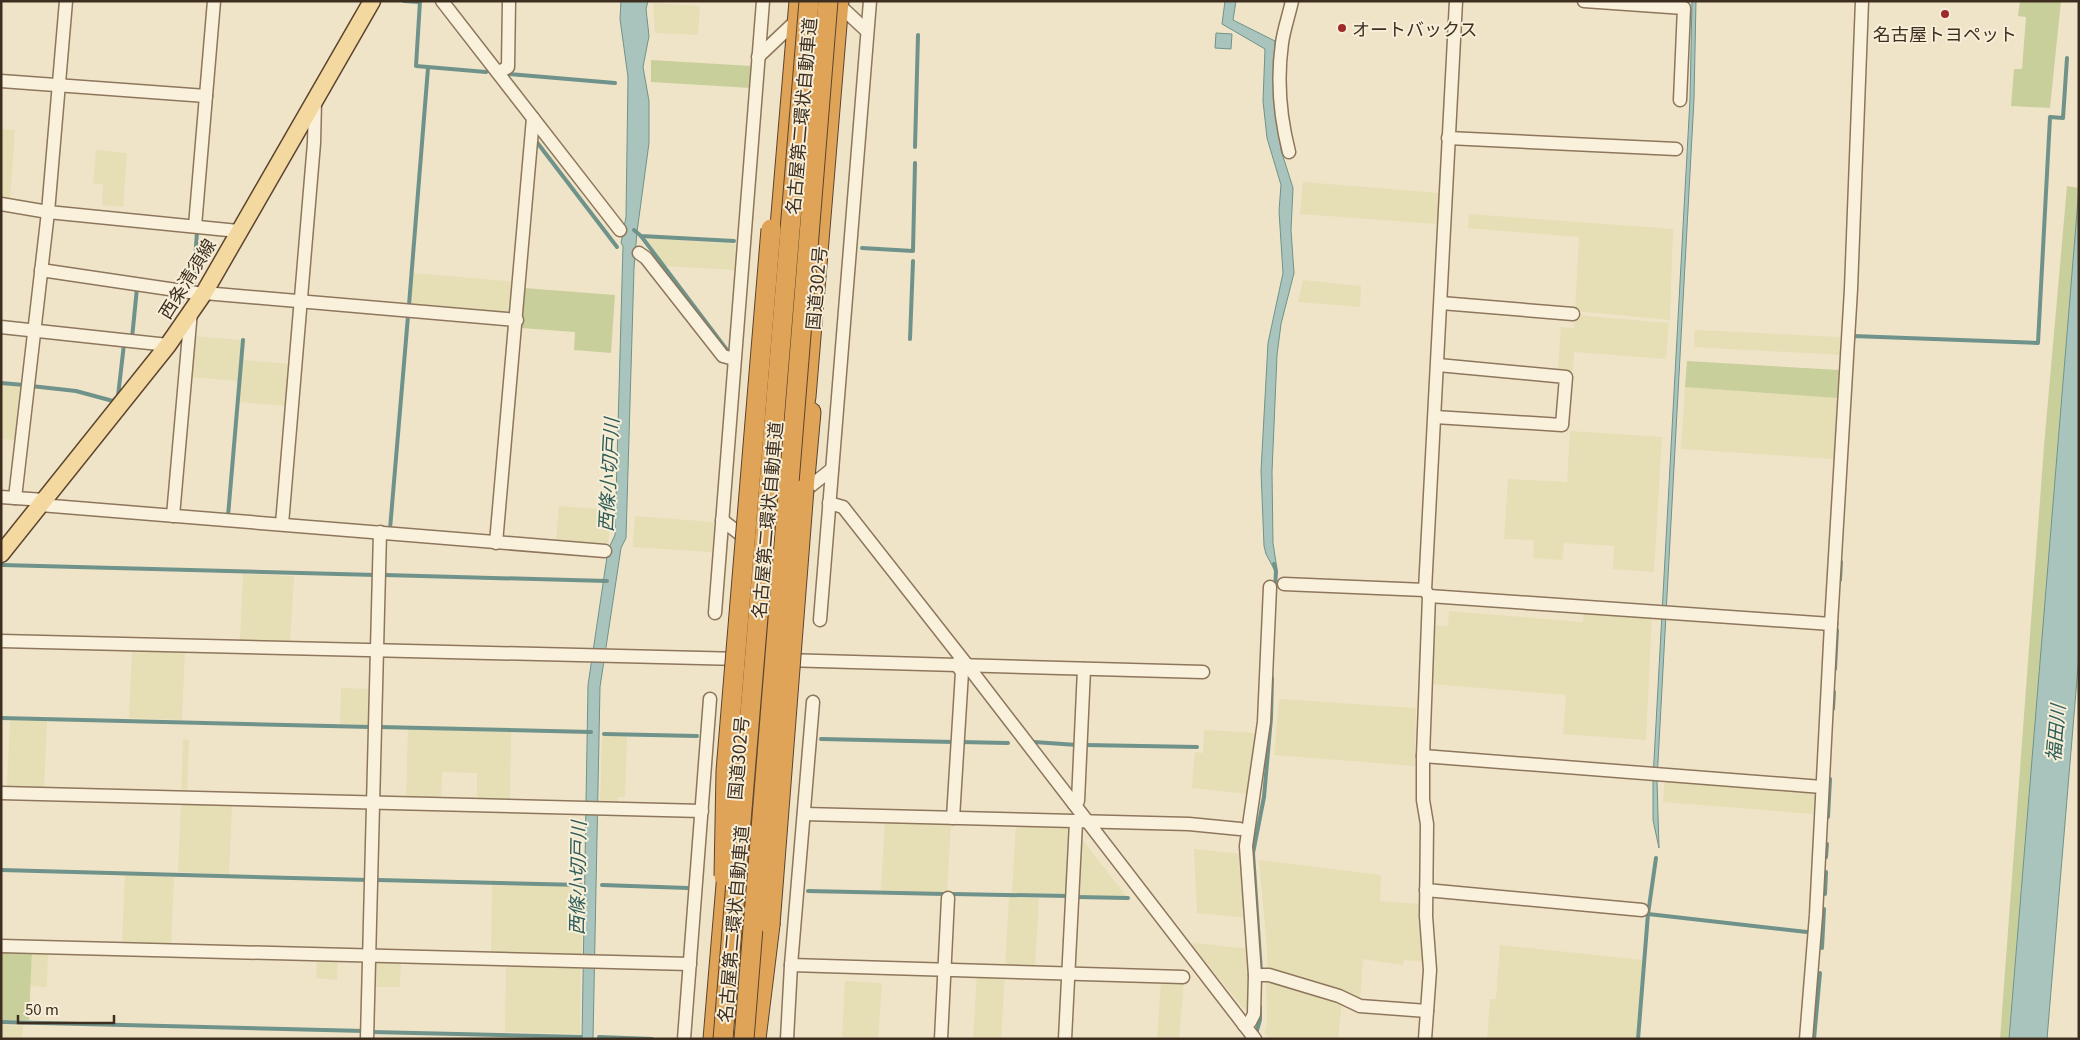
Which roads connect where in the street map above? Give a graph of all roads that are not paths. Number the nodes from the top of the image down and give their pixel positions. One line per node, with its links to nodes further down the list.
1 (66, 1): 20 (street)
2 (214, 1): 21 (street)
3 (366, 1): 13 (street)
4 (442, 1): 18 (street)
5 (509, 1): 18 (street)
6 (763, 1): 17 (street)
7 (809, 1): 106 (highway, 名古屋第二環状自動車道, bridge)
8 (870, 1): 16 (street)
9 (1292, 1): 29 (street)
10 (1456, 1): 27 (street)
11 (1584, 1): 25 (street)
12 (1862, 1): 69 (street)
13 (372, 2): 23 (main road, 西条清須線)
14 (835, 2): 16 (street); 24 (highway, 国道302号); 107 (highway, 名古屋第二環状自動車道, bridge)
15 (798, 10): 17 (street); 22 (highway, 国道302号)
16 (868, 31): 49 (street)
17 (758, 56): 46 (street)
18 (498, 73): 26 (street)
19 (1, 81): 20 (street)
20 (59, 85): 21 (street); 31 (street)
21 (206, 96): 32 (street)
22 (790, 96): 60 (highway, 国道302号); 106 (highway, bridge)
23 (315, 99): 34 (main road, 西条清須線); 38 (street)
24 (831, 99): 56 (highway, 国道302号); 108 (highway, bridge)
25 (1680, 100)
26 (533, 118): 33 (street); 42 (street)
27 (1448, 138): 28 (street); 39 (street)
28 (1676, 149)
29 (1288, 152)
30 (1, 204): 31 (street)
31 (48, 212): 32 (street); 36 (street)
32 (195, 226): 34 (street)
33 (620, 230)
34 (238, 231): 37 (main road, 西条清須線)
35 (639, 253): 46 (street)
36 (41, 270): 37 (street); 44 (street)
37 (204, 293): 38 (street); 40 (main road, 西条清須線)
38 (302, 300): 42 (street); 57 (street)
39 (1441, 303): 41 (street); 47 (street)
40 (191, 311): 45 (main road, 西条清須線); 54 (street)
41 (1573, 314)
42 (517, 320): 59 (street)
43 (1, 326): 44 (street)
44 (34, 330): 45 (street); 51 (street)
45 (168, 345): 52 (main road, 西条清須線)
46 (734, 359): 55 (street)
47 (1438, 365): 48 (street); 48 (street)
48 (1435, 417): 66 (street)
49 (832, 469): 53 (street); 56 (street)
50 (1, 497): 51 (street)
51 (15, 498): 52 (street)
52 (42, 503): 54 (street); 62 (main road, 西条清須線)
53 (829, 503): 68 (street); 73 (street)
54 (173, 516): 57 (street)
55 (722, 520): 60 (street); 67 (street)
56 (764, 522): 63 (highway, 国道302号)
57 (282, 524): 58 (street)
58 (380, 532): 59 (street); 71 (street)
59 (496, 543): 61 (street)
60 (755, 546): 63 (highway, 国道302号)
61 (605, 551)
62 (1, 554)
63 (753, 568): 72 (highway, 国道302号)
64 (1284, 584): 66 (street)
65 (1270, 587): 99 (street)
66 (1427, 593): 69 (street); 78 (street)
67 (715, 613)
68 (820, 620)
69 (1831, 624): 79 (street)
70 (1, 640): 71 (street)
71 (377, 651): 72 (street); 82 (street)
72 (746, 659): 73 (street); 84 (highway, 国道302号)
73 (961, 665): 74 (street); 83 (street); 87 (street)
74 (1084, 668): 75 (street); 83 (street)
75 (1203, 672)
76 (710, 699): 80 (street)
77 (813, 702): 86 (street)
78 (1423, 756): 79 (street); 90 (street)
79 (1822, 787): 113 (street)
80 (704, 788): 84 (street); 85 (street)
81 (1, 793): 82 (street)
82 (374, 803): 85 (street); 94 (street)
83 (1074, 804): 88 (street)
84 (732, 809): 105 (highway, 国道302号)
85 (702, 811): 95 (street)
86 (804, 814): 87 (street); 96 (street)
87 (953, 818): 88 (street)
88 (1082, 822): 89 (street); 98 (street); 102 (street)
89 (1240, 829)
90 (1426, 890): 92 (street); 101 (street)
91 (948, 898): 97 (street)
92 (1642, 910)
93 (1, 946): 94 (street)
94 (369, 956): 95 (street); 103 (street)
95 (690, 964): 104 (street)
96 (791, 964): 97 (street); 109 (street)
97 (945, 969): 98 (street); 110 (street)
98 (1068, 973): 100 (street); 111 (street)
99 (1259, 975): 101 (street); 102 (street)
100 (1183, 977)
101 (1427, 1011): 112 (street)
102 (1250, 1033)
103 (367, 1039)
104 (684, 1039)
105 (713, 1039)
106 (722, 1039)
107 (744, 1039)
108 (756, 1039)
109 (787, 1039)
110 (941, 1039)
111 (1065, 1039)
112 (1425, 1039)
113 (1806, 1039)

